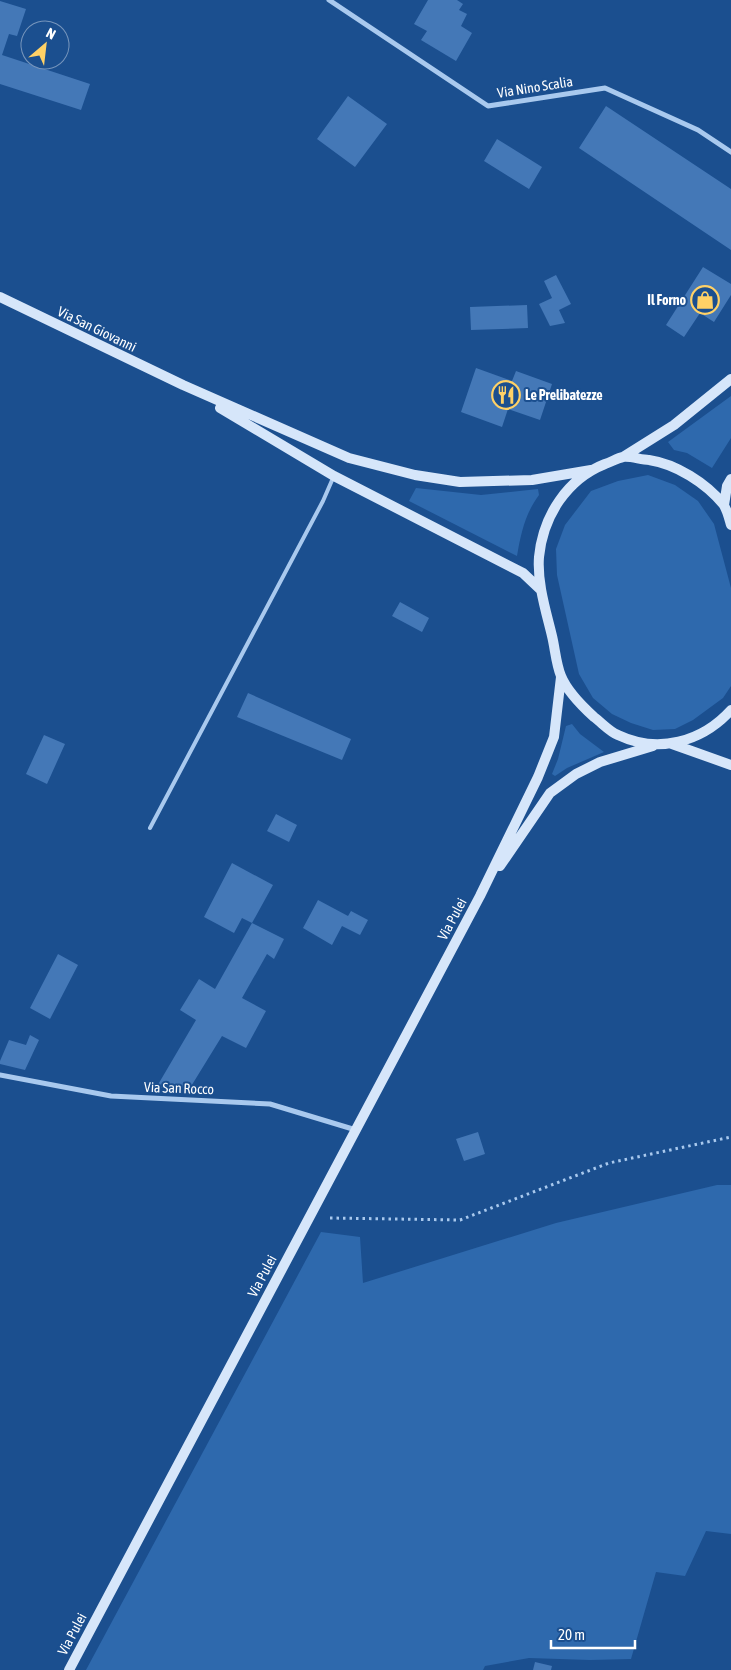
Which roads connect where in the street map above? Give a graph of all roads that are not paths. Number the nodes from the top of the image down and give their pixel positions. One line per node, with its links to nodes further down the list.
1 (328, 0): 2 (street, Via Nino Scalia)
2 (731, 152)
3 (0, 297): 5 (main road, Via San Giovanni)
4 (731, 379): 6 (main road)
5 (183, 386): 7 (main road); 8 (main road)
6 (623, 457): 7 (main road); 10 (main road)
7 (591, 470): 12 (main road)
8 (334, 476): 12 (main road); 18 (lane)
9 (731, 479): 10 (main road)
10 (724, 505): 11 (main road)
11 (731, 525)
12 (542, 590): 13 (main road)
13 (561, 676): 16 (main road); 19 (main road)
14 (731, 710): 15 (main road)
15 (672, 744): 16 (main road); 17 (main road)
16 (655, 745): 19 (main road)
17 (731, 765)
18 (150, 828)
19 (480, 896): 21 (main road, Via Pulei)
20 (0, 1075): 21 (street, Via San Rocco)
21 (356, 1130): 22 (main road, Via Pulei)
22 (69, 1670)

